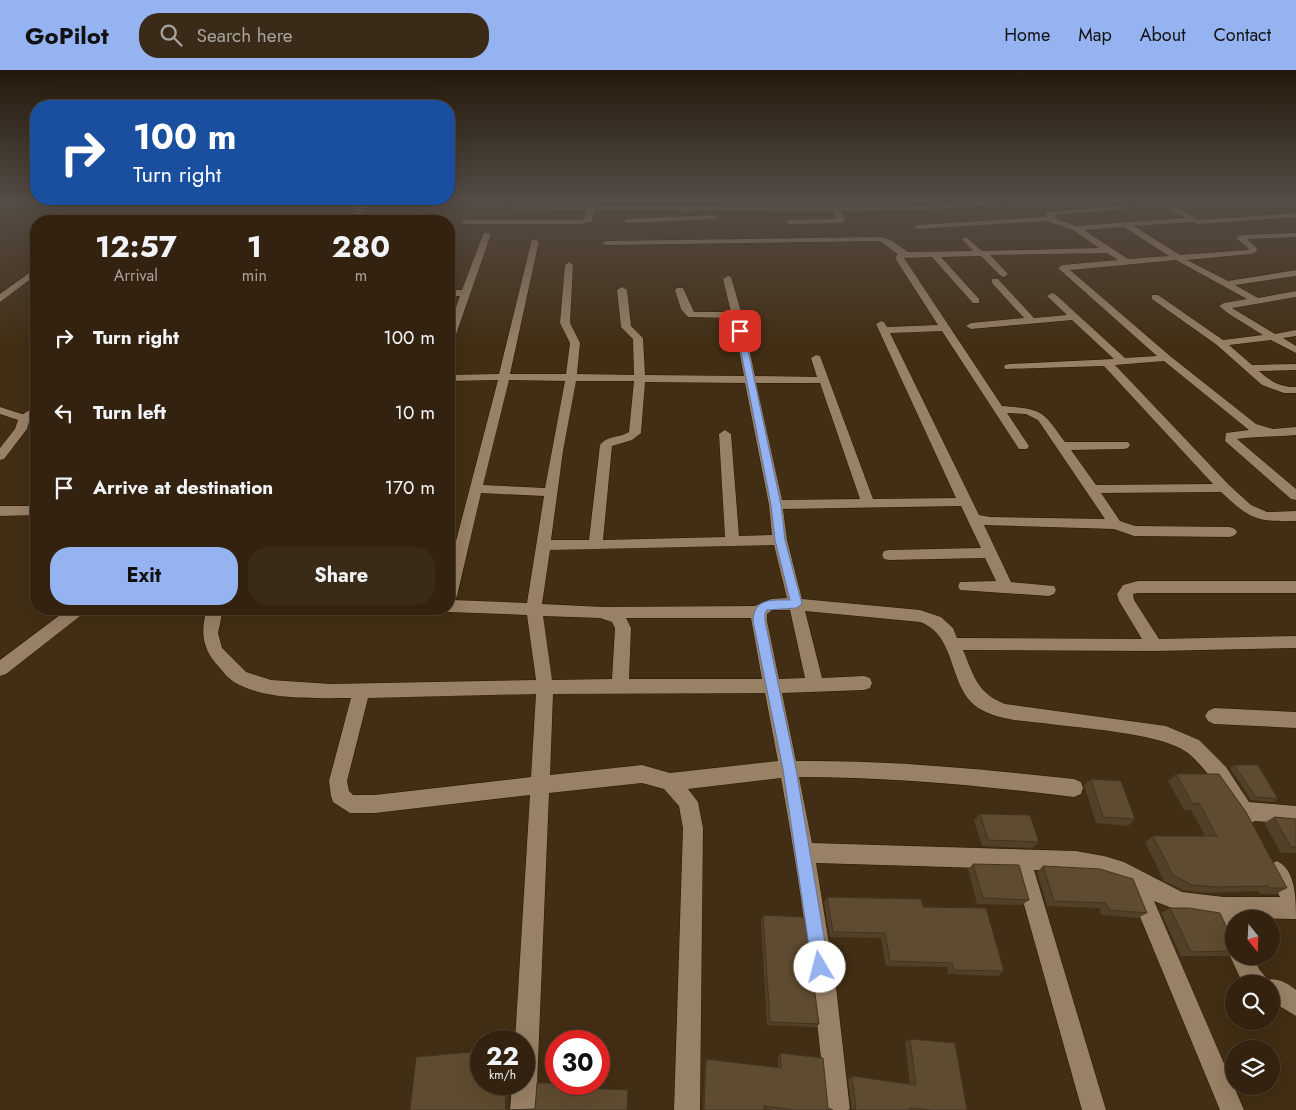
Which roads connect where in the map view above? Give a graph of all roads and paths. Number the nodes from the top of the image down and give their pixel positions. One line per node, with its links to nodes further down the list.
1 (481, 250): 23 (street)
2 (533, 250): 47 (street)
3 (898, 250): 9 (street)
4 (978, 250): 8 (street)
5 (1108, 250): 8 (street); 12 (street)
6 (1165, 250): 11 (street)
7 (1253, 250): 11 (street)
8 (982, 253): 10 (street); 15 (street)
9 (903, 254): 10 (street); 35 (street)
10 (934, 254): 29 (street)
11 (1180, 259): 12 (street); 19 (street)
12 (1126, 262): 41 (street)
13 (568, 265): 49 (street)
14 (1296, 273): 19 (street)
15 (1004, 274)
16 (30, 276): 27 (street)
17 (728, 279): 30 (street)
18 (995, 281): 32 (street)
19 (1226, 284): 28 (street)
20 (622, 290): 50 (street)
21 (680, 290): 30 (street)
22 (455, 293): 23 (street)
23 (465, 293): 33 (street)
24 (1296, 294): 28 (street)
25 (1052, 296): 31 (street)
26 (1156, 297): 38 (street)
27 (0, 299)
28 (1254, 299): 37 (street)
29 (976, 301)
30 (737, 315): 51 (street)
31 (1075, 317): 32 (street); 42 (street)
32 (1032, 320): 34 (street)
33 (455, 322)
34 (970, 326)
35 (945, 328): 54 (street); 70 (street)
36 (1296, 333): 37 (street)
37 (1273, 337): 38 (street); 39 (street)
38 (1221, 343): 46 (street)
39 (1296, 350)
40 (816, 358): 52 (street)
41 (1166, 358): 42 (street); 59 (street)
42 (1123, 362): 43 (street)
43 (1107, 363): 44 (street); 65 (street)
44 (1010, 367)
45 (1296, 367): 46 (street)
46 (1251, 368): 53 (street)
47 (504, 376): 48 (street); 49 (street); 66 (street)
48 (455, 378)
49 (571, 378): 50 (street); 68 (street)
50 (640, 379): 51 (street); 81 (street)
51 (750, 380): 52 (street); 72 (street)
52 (824, 380): 71 (street)
53 (1296, 390)
54 (999, 409): 62 (street); 63 (street)
55 (0, 410): 57 (street)
56 (30, 414): 57 (street)
57 (24, 418): 64 (street)
58 (1296, 431): 59 (street)
59 (1261, 432): 69 (street)
60 (725, 434): 80 (street)
61 (1124, 444): 63 (street)
62 (1024, 446)
63 (1062, 446): 67 (street)
64 (0, 456)
65 (1224, 488): 67 (street); 75 (street)
66 (476, 489): 68 (street); 85 (street)
67 (1092, 489): 77 (street)
68 (551, 492): 82 (street)
69 (1296, 496)
70 (965, 502): 71 (street); 76 (street)
71 (868, 503): 72 (street)
72 (776, 505): 79 (street)
73 (30, 511): 74 (street)
74 (0, 512)
75 (1296, 516)
76 (974, 518): 77 (street); 83 (street)
77 (1115, 524): 78 (street)
78 (1230, 532)
79 (780, 540): 80 (street); 90 (street)
80 (732, 542): 81 (street)
81 (595, 544): 82 (street)
82 (543, 545): 92 (street)
83 (990, 553): 84 (street); 87 (street)
84 (889, 554)
85 (455, 572)
86 (965, 586): 87 (street)
87 (1006, 587): 89 (street)
88 (1296, 587): 99 (street)
89 (1049, 590)
90 (796, 604): 94 (street); 98 (street); 103 (street)
91 (455, 606): 92 (street)
92 (534, 609): 93 (street); 105 (street)
93 (601, 612): 94 (street); 102 (street)
94 (759, 612): 104 (street)
95 (71, 615): 100 (street)
96 (213, 615): 106 (street)
97 (1296, 642): 99 (street)
98 (953, 644): 99 (street); 113 (street)
99 (1155, 645)
100 (0, 669)
101 (864, 684): 103 (street)
102 (620, 685): 104 (street); 105 (street)
103 (815, 685): 104 (street)
104 (771, 686): 109 (street)
105 (545, 687): 106 (street); 111 (street)
106 (361, 691): 111 (street)
107 (1214, 716): 108 (street)
108 (1296, 720)
109 (790, 769): 110 (street); 112 (street); 114 (street)
110 (670, 782): 111 (street); 124 (street)
111 (540, 784): 123 (street)
112 (1074, 788)
113 (1296, 815)
114 (804, 853): 115 (street); 125 (street)
115 (1021, 860): 117 (street); 126 (street)
116 (1271, 860): 119 (street)
117 (1133, 876): 118 (street); 127 (street)
118 (1217, 905): 119 (street); 120 (street)
119 (1296, 907)
120 (1225, 921)
121 (1280, 992): 122 (street)
122 (1296, 1005)
123 (523, 1110)
124 (687, 1110)
125 (838, 1110)
126 (1094, 1110)
127 (1232, 1110)

